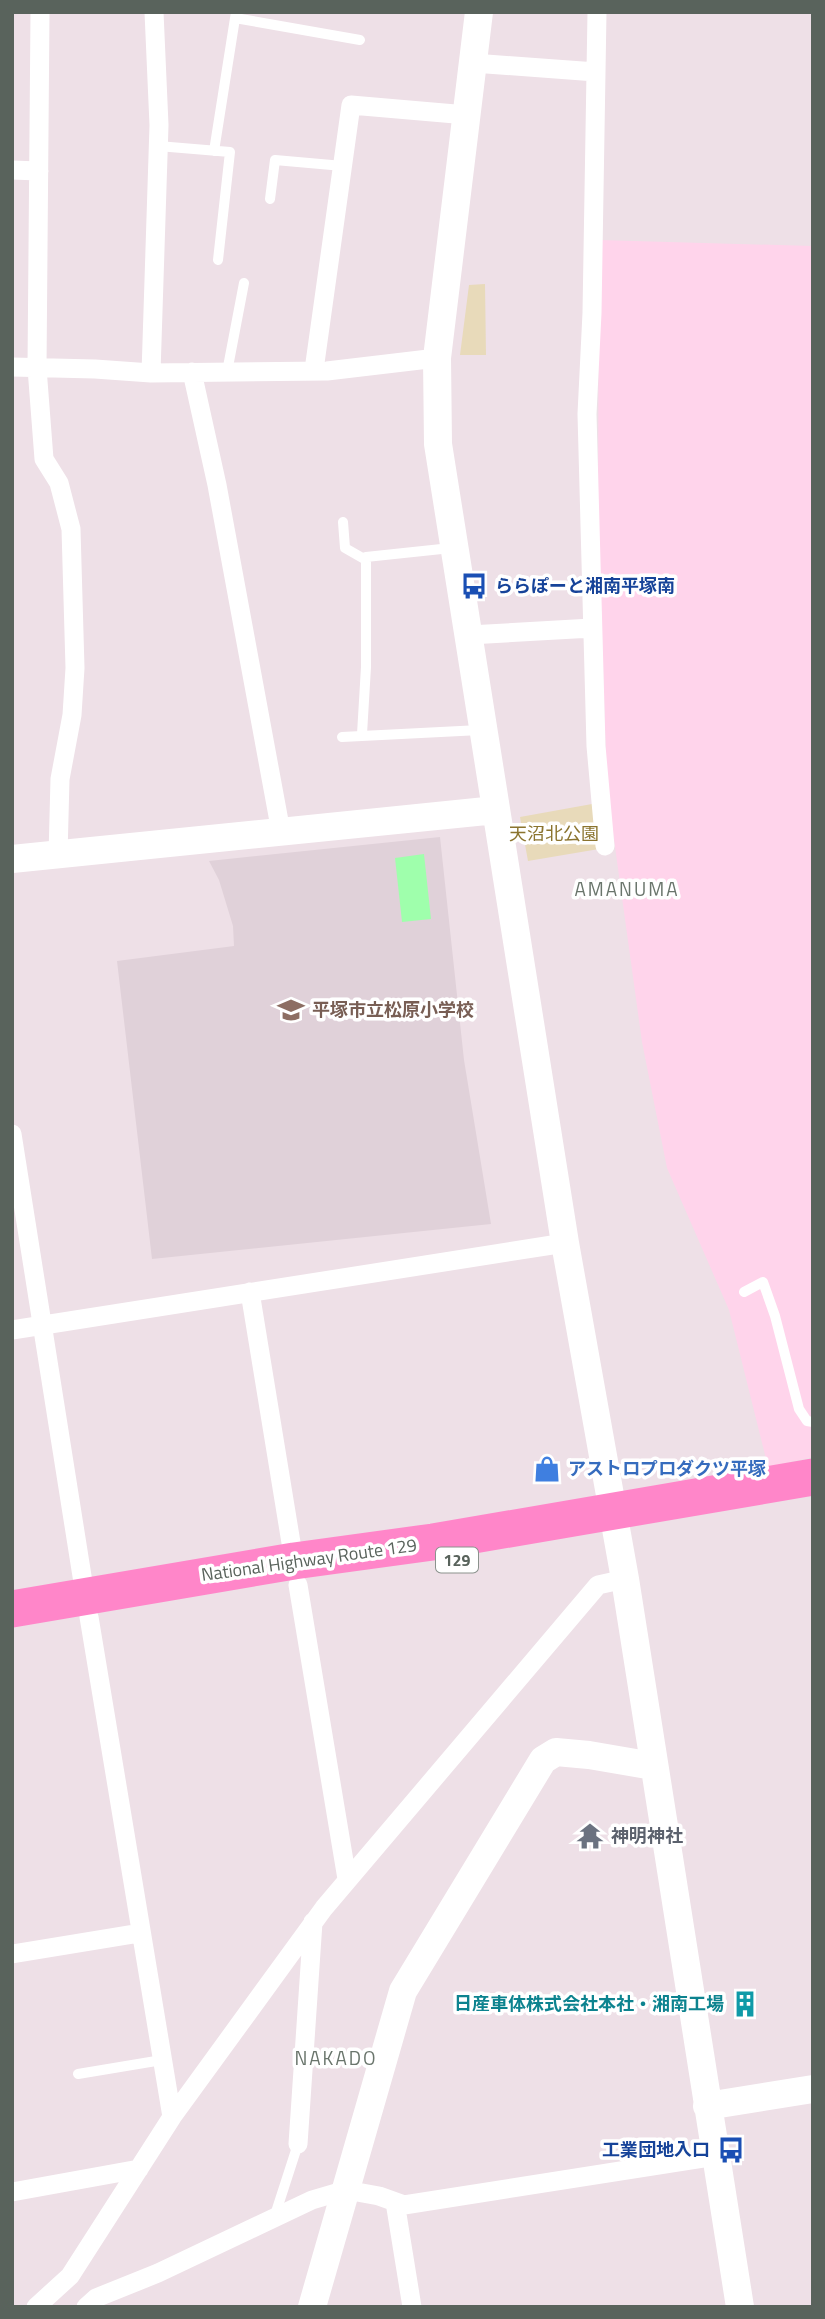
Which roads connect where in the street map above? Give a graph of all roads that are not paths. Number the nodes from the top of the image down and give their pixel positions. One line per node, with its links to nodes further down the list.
1 (40, 12): 14 (street)
2 (154, 12): 10 (street)
3 (478, 12): 7 (street)
4 (597, 12): 8 (street)
5 (236, 15): 6 (lane); 11 (lane)
6 (360, 40)
7 (473, 63): 8 (street); 9 (street)
8 (596, 72): 28 (street)
9 (467, 115): 12 (street); 18 (street)
10 (158, 146): 11 (lane); 24 (street)
11 (214, 150): 16 (lane)
12 (343, 166): 15 (lane); 21 (street)
13 (12, 170): 14 (street)
14 (39, 171): 20 (street)
15 (270, 199)
16 (218, 260)
17 (244, 283): 23 (lane)
18 (437, 358): 21 (street); 26 (street)
19 (12, 367): 20 (street)
20 (37, 368): 24 (street); 36 (street)
21 (314, 370): 23 (street)
22 (192, 372): 23 (street); 24 (street); 34 (street)
23 (227, 372)
24 (151, 373)
25 (343, 522): 27 (lane)
26 (455, 547): 27 (lane); 29 (street)
27 (366, 560): 31 (lane)
28 (592, 628): 29 (street); 35 (street)
29 (469, 635): 30 (street)
30 (484, 730): 31 (lane); 33 (street)
31 (362, 734): 32 (lane)
32 (342, 737)
33 (496, 810): 34 (street); 39 (street)
34 (281, 832): 36 (street)
35 (606, 846)
36 (58, 855): 37 (street)
37 (12, 859)
38 (12, 1134): 42 (street)
39 (565, 1243): 40 (street); 47 (street)
40 (250, 1292): 42 (street); 48 (street)
41 (744, 1292): 44 (lane)
42 (43, 1325): 43 (street); 50 (street)
43 (12, 1331)
44 (813, 1423)
45 (813, 1477): 47 (highway, National Highway Route 129 / 129)
46 (813, 1501): 47 (highway, National Highway Route 129 / 129)
47 (615, 1523): 48 (highway, National Highway Route 129 / 129); 49 (street)
48 (296, 1573): 50 (highway, National Highway Route 129 / 129); 54 (street)
49 (625, 1579): 53 (street); 54 (street)
50 (87, 1606): 51 (highway, National Highway Route 129 / 129); 52 (highway, National Highway Route 129 / 129); 56 (street)
51 (12, 1609)
52 (12, 1629)
53 (653, 1766): 61 (street); 66 (street)
54 (347, 1879): 55 (street)
55 (313, 1922): 62 (street); 63 (street)
56 (141, 1933): 57 (street); 58 (street)
57 (12, 1954)
58 (162, 2060): 59 (lane); 62 (street)
59 (78, 2074)
60 (813, 2089): 61 (street)
61 (707, 2106): 64 (street)
62 (172, 2117): 65 (street)
63 (298, 2144): 69 (lane)
64 (716, 2156): 68 (street); 74 (street)
65 (139, 2169): 67 (street); 71 (street)
66 (346, 2190): 68 (street); 69 (street); 72 (street)
67 (12, 2192)
68 (395, 2202): 73 (street)
69 (275, 2216): 70 (street)
70 (92, 2305)
71 (36, 2307)
72 (312, 2307)
73 (412, 2307)
74 (740, 2307)

